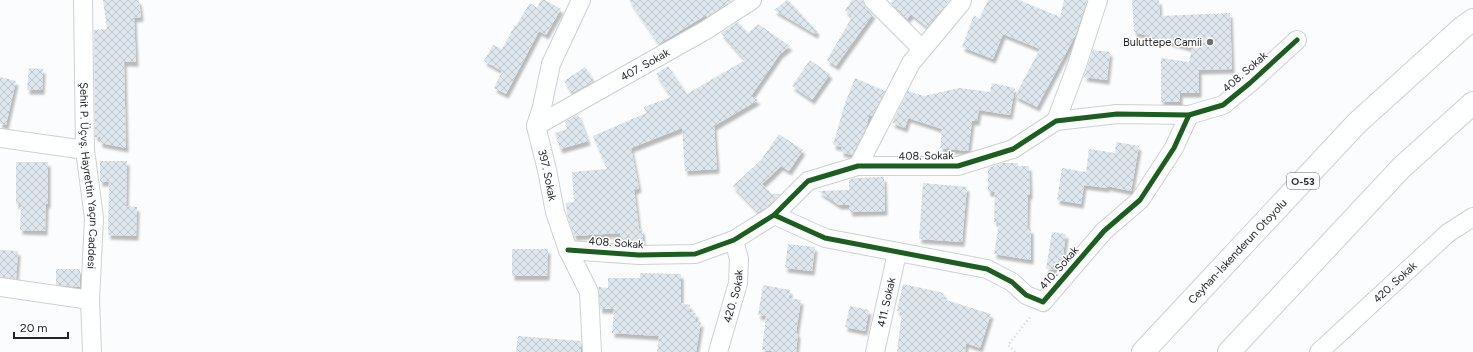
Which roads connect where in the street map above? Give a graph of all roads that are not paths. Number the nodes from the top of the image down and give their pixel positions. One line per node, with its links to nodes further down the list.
1 (82, 0): 15 (street, Şehit P. Üçvş. Hayrettin Yaçın Caddesi)
2 (581, 0): 13 (street)
3 (752, 0): 13 (street, 407. Sokak)
4 (873, 0): 9 (street)
5 (962, 0): 9 (street)
6 (1098, 0): 12 (street)
7 (1473, 20): 28 (highway, Ceyhan-İskenderun Otoyolu / O-53)
8 (1297, 40): 11 (street, 408. Sokak)
9 (922, 49): 16 (street)
10 (1473, 103): 29 (highway)
11 (1189, 115): 12 (street, 408. Sokak); 21 (street, 410. Sokak)
12 (1056, 121): 16 (street, 408. Sokak)
13 (536, 126): 20 (street, 397. Sokak)
14 (0, 138): 15 (street)
15 (85, 150): 23 (street, Şehit P. Üçvş. Hayrettin Yaçın Caddesi)
16 (858, 166): 17 (street, 408. Sokak)
17 (774, 215): 19 (street, 408. Sokak); 21 (street, 410. Sokak)
18 (1473, 217): 30 (street, 420. Sokak)
19 (734, 240): 20 (street, 408. Sokak); 26 (street, 420. Sokak)
20 (568, 250): 25 (street, 397. Sokak)
21 (897, 253): 27 (street, 411. Sokak)
22 (0, 287): 23 (street)
23 (90, 300): 24 (street, Şehit P. Üçvş. Hayrettin Yaçın Caddesi)
24 (92, 352)
25 (592, 352)
26 (718, 352)
27 (875, 352)
28 (1143, 352)
29 (1229, 352)
30 (1319, 352)

